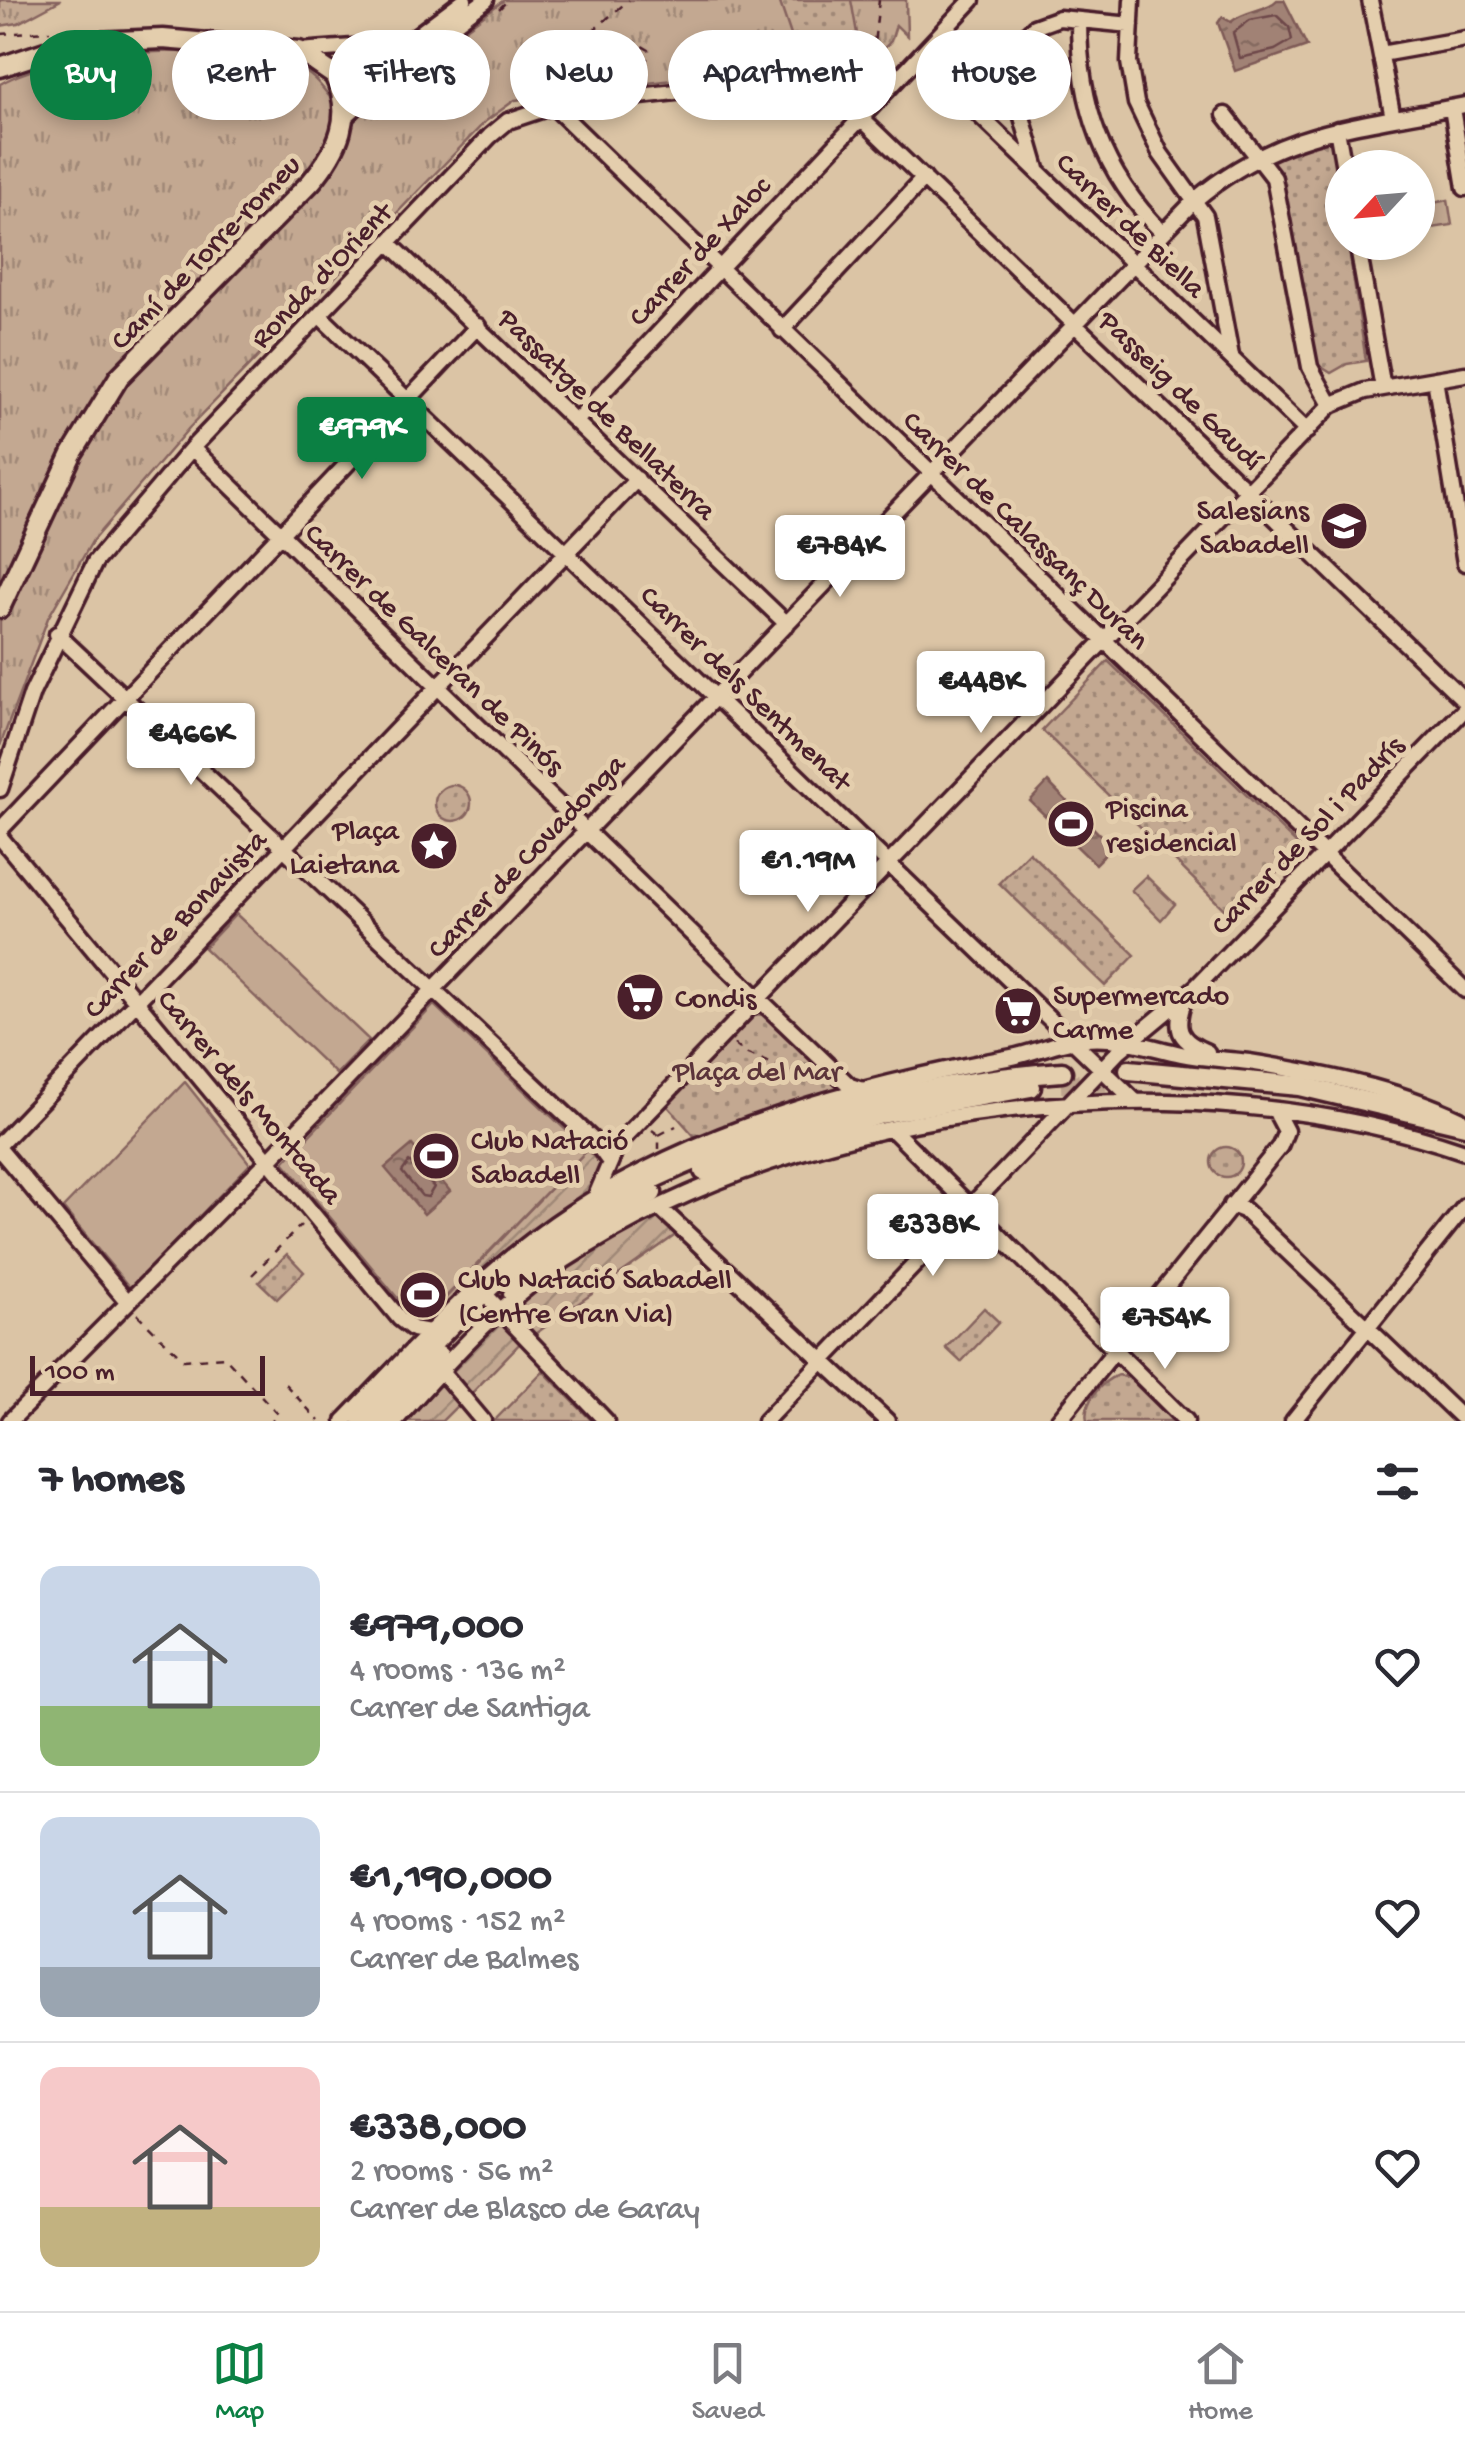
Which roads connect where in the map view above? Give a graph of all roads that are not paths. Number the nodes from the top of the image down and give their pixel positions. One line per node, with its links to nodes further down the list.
1 (464, 0): 8 (street)
2 (486, 0): 9 (street)
3 (1132, 0): 7 (street)
4 (1374, 1): 14 (street)
5 (963, 3): 10 (street, Carrer de Xaloc)
6 (1079, 20): 7 (street); 11 (street); 35 (street)
7 (1131, 25): 34 (street)
8 (420, 30)
9 (444, 30)
10 (941, 30)
11 (1030, 30)
12 (1465, 39): 14 (street)
13 (172, 41): 16 (street)
14 (1381, 54): 20 (street)
15 (916, 60): 17 (street, Carrer de Xaloc)
16 (0, 67)
17 (896, 79)
18 (1458, 106): 20 (street, Carrer de Covadonga); 33 (street)
19 (1225, 114): 30 (street)
20 (1393, 118): 28 (street, Carrer de Covadonga)
21 (344, 120): 59 (street, Camí de Torre-romeu)
22 (511, 120): 36 (street, Ronda d'Orient)
23 (566, 120): 39 (street, Carrer de Calassanç Duran)
24 (857, 120): 39 (street, Carrer de Xaloc)
25 (863, 120): 32 (street, Passeig de Gaudí)
26 (985, 120): 31 (street, Carrer de Biella)
27 (1023, 120): 31 (street)
28 (1338, 130): 29 (street); 30 (street, Carrer de Covadonga)
29 (1341, 150)
30 (1259, 156): 34 (street, Carrer de Covadonga); 49 (street)
31 (1037, 170): 38 (street, Carrer de Biella)
32 (924, 178): 41 (street, Passeig de Gaudí); 43 (street)
33 (1465, 188)
34 (1195, 200): 35 (street, Carrer de Covadonga); 44 (street)
35 (1163, 233): 38 (street, Carrer de Covadonga)
36 (390, 243): 40 (street, Ronda d'Orient); 42 (street, Passatge de Bellaterra)
37 (1360, 260): 47 (street)
38 (1132, 262): 41 (street, Carrer de Covadonga); 44 (street, Carrer de Biella)
39 (718, 268): 43 (street, Carrer de Calassanç Duran); 50 (street, Carrer de Xaloc)
40 (319, 314): 48 (street, Carrer dels Sentmenat); 52 (street, Ronda d'Orient)
41 (1075, 324): 53 (street, Carrer de Covadonga); 55 (street, Passeig de Gaudí)
42 (478, 326): 48 (street); 50 (street, Passatge de Bellaterra)
43 (782, 330): 53 (street, Carrer de Calassanç Duran)
44 (1232, 357): 51 (street, Carrer de Biella)
45 (1465, 374): 46 (street)
46 (1435, 379): 47 (street); 58 (street)
47 (1382, 388): 49 (street)
48 (410, 399): 56 (street); 57 (street, Carrer dels Sentmenat)
49 (1332, 405): 51 (street)
50 (576, 421): 54 (street, Passatge de Bellaterra)
51 (1307, 431): 55 (street)
52 (192, 448): 56 (street, Carrer de Galceran de Pinós); 61 (street, Ronda d'Orient)
53 (932, 474): 60 (street, Carrer de Covadonga); 62 (street, Carrer de Calassanç Duran)
54 (636, 479): 57 (street, Carrer de Bonavista); 60 (street, Passatge de Bellaterra)
55 (1249, 492): 62 (street); 66 (street, Passeig de Gaudí)
56 (281, 536): 63 (street, Carrer de Galceran de Pinós); 65 (street)
57 (567, 552): 63 (street, Carrer de Bonavista); 64 (street, Carrer dels Sentmenat)
58 (1465, 563)
59 (0, 608)
60 (787, 624): 64 (street, Carrer de Covadonga)
61 (57, 634): 65 (street); 67 (street, Ronda d'Orient)
62 (1103, 640): 72 (street, Carrer de Calassanç Duran); 73 (street)
63 (436, 686): 69 (street, Carrer de Galceran de Pinós); 71 (street, Carrer de Bonavista)
64 (717, 697): 69 (street, Carrer de Covadonga); 73 (street, Carrer dels Sentmenat)
65 (127, 699): 68 (street); 71 (street)
66 (1465, 705): 72 (street, Carrer de Sol i Padrís)
67 (1, 786): 68 (street)
68 (24, 807): 70 (street)
69 (586, 831): 74 (street, Carrer de Covadonga); 76 (street, Carrer de Galceran de Pinós)
70 (0, 834): 78 (street, Carrer dels Montcada)
71 (285, 846): 74 (street); 78 (street, Carrer de Bonavista)
72 (1324, 854): 75 (street, Carrer de Calassanç Duran); 77 (street, Carrer de Sol i Padrís)
73 (889, 862): 76 (street); 79 (street, Carrer dels Sentmenat)
74 (434, 990): 92 (street, Carrer de Covadonga); 93 (street)
75 (1465, 990)
76 (758, 998): 83 (street, Carrer de Galceran de Pinós); 93 (street)
77 (1185, 998): 80 (street, Carrer de Sol i Padrís); 81 (street)
78 (137, 1001): 90 (street, Carrer de Bonavista); 92 (street, Carrer dels Montcada)
79 (1072, 1040): 80 (street); 82 (street, Carrer dels Sentmenat); 83 (street)
80 (1130, 1042): 81 (street); 82 (street, Carrer de Sol i Padrís)
81 (1227, 1059): 87 (street)
82 (1107, 1066): 84 (street, Carrer dels Sentmenat); 85 (street, Carrer de Sol i Padrís)
83 (862, 1090): 94 (street)
84 (1134, 1101): 85 (street); 86 (street)
85 (1069, 1105): 88 (street); 98 (street, Carrer de Sol i Padrís)
86 (1276, 1112): 91 (street); 95 (street)
87 (1465, 1123): 89 (street)
88 (892, 1128): 97 (street); 98 (street)
89 (1465, 1138)
90 (0, 1147): 102 (street)
91 (1465, 1152)
92 (268, 1160): 102 (street, Carrer de Covadonga); 104 (street, Carrer dels Montcada)
93 (609, 1162): 94 (street)
94 (594, 1199): 101 (street)
95 (1231, 1205): 103 (street); 105 (street)
96 (1465, 1206): 103 (street)
97 (659, 1207): 99 (street); 106 (street)
98 (970, 1208): 105 (street); 106 (street, Carrer de Sol i Padrís)
99 (634, 1219): 100 (street); 101 (street)
100 (533, 1266): 101 (street); 101 (street)
101 (488, 1299): 104 (street); 107 (street); 112 (street); 115 (street)
102 (127, 1300): 109 (street, Carrer de Covadonga)
103 (1367, 1329): 119 (street); 120 (street)
104 (427, 1340): 110 (street); 111 (street)
105 (1114, 1354): 108 (street); 118 (street)
106 (822, 1361): 116 (street, Carrer de Sol i Padrís); 117 (street)
107 (441, 1370): 113 (street); 114 (street)
108 (1065, 1419)
109 (10, 1421)
110 (344, 1421)
111 (362, 1421)
112 (380, 1421)
113 (395, 1421)
114 (483, 1421)
115 (606, 1421)
116 (765, 1421)
117 (887, 1421)
118 (1186, 1421)
119 (1293, 1421)
120 (1464, 1421)

